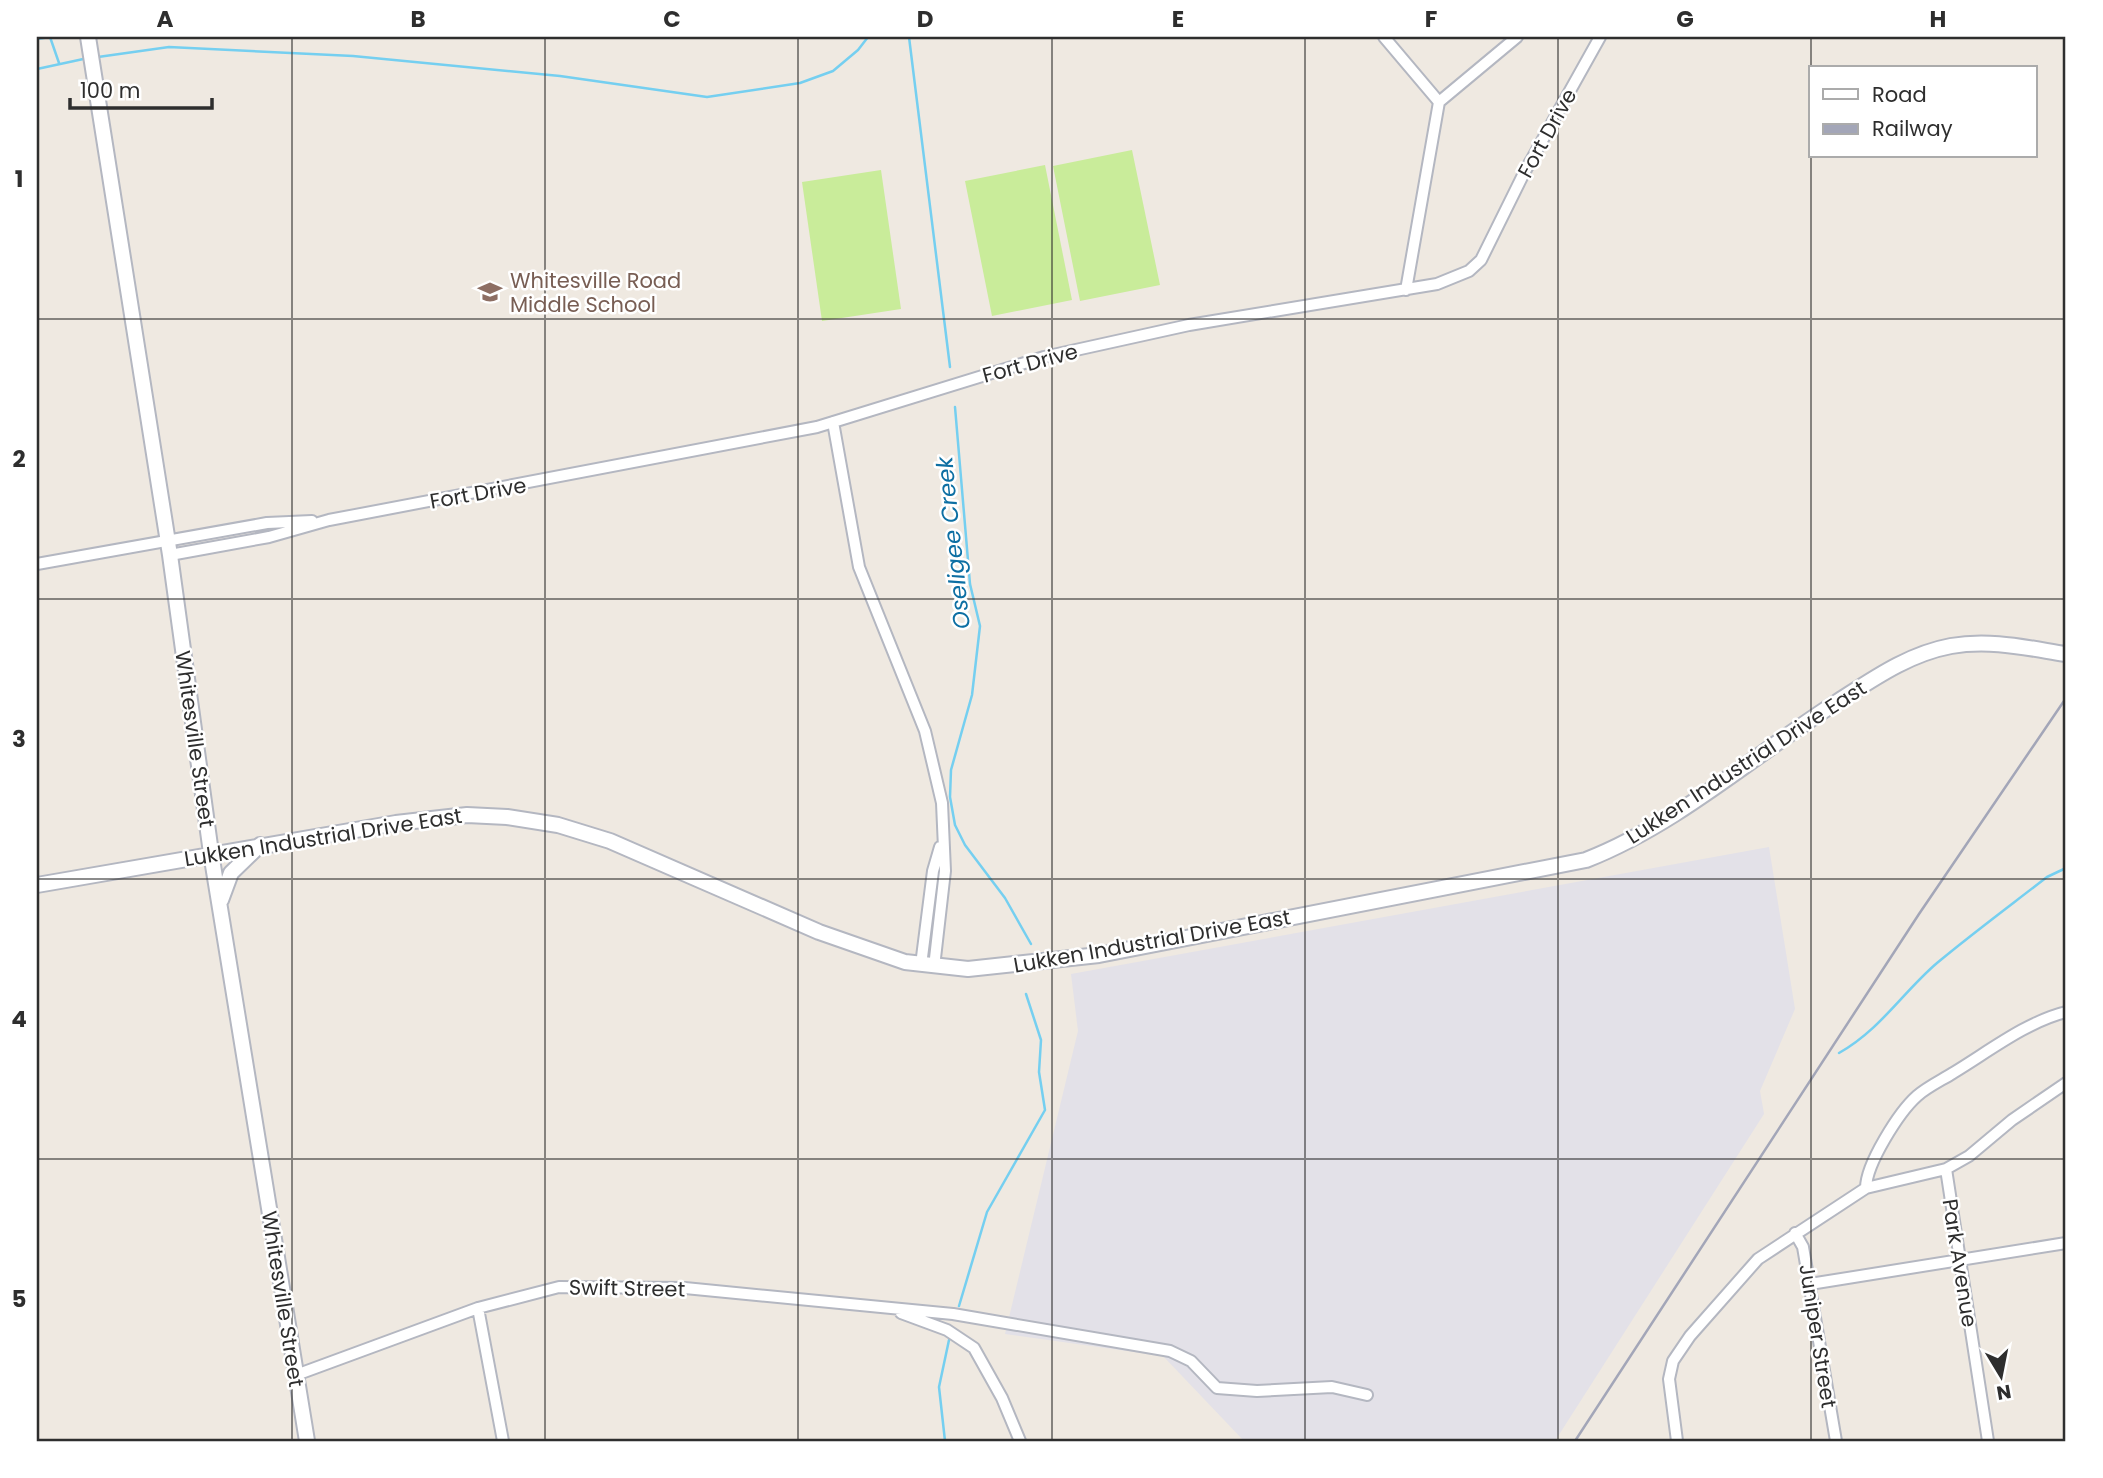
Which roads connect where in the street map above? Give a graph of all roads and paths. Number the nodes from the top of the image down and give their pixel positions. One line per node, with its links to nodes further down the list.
1 (88, 37): 8 (main road, Whitesville Street)
2 (1384, 37): 5 (street)
3 (1517, 37): 5 (street)
4 (1600, 37): 6 (street, Fort Drive)
5 (1439, 102): 6 (street)
6 (1406, 290): 7 (street, Fort Drive)
7 (833, 422): 8 (street, Fort Drive); 15 (street)
8 (169, 548): 9 (street, Fort Drive); 12 (main road, Whitesville Street)
9 (37, 564)
10 (2060, 653): 15 (main road, Lukken Industrial Drive East)
11 (260, 845): 12 (main road, Lukken Industrial Drive East); 14 (main road); 15 (main road, Lukken Industrial Drive East)
12 (211, 853): 13 (main road, Lukken Industrial Drive East); 14 (main road, Whitesville Street)
13 (37, 885)
14 (219, 908): 26 (main road, Whitesville Street)
15 (927, 966)
16 (2066, 1013): 19 (street)
17 (2066, 1083): 18 (street)
18 (1946, 1169): 19 (street); 22 (street, Park Avenue)
19 (1866, 1188): 20 (street)
20 (1795, 1233): 23 (street, Juniper Street); 31 (street)
21 (2066, 1243): 22 (street)
22 (1960, 1261): 23 (street); 33 (street, Park Avenue)
23 (1810, 1284): 32 (street, Juniper Street)
24 (478, 1308): 25 (street, Swift Street); 26 (street, Swift Street); 29 (street)
25 (888, 1308): 27 (street, Swift Street); 30 (street, Swift Street)
26 (296, 1375): 28 (main road, Whitesville Street)
27 (1367, 1395)
28 (307, 1441)
29 (503, 1441)
30 (1020, 1441)
31 (1677, 1441)
32 (1836, 1441)
33 (1987, 1441)

